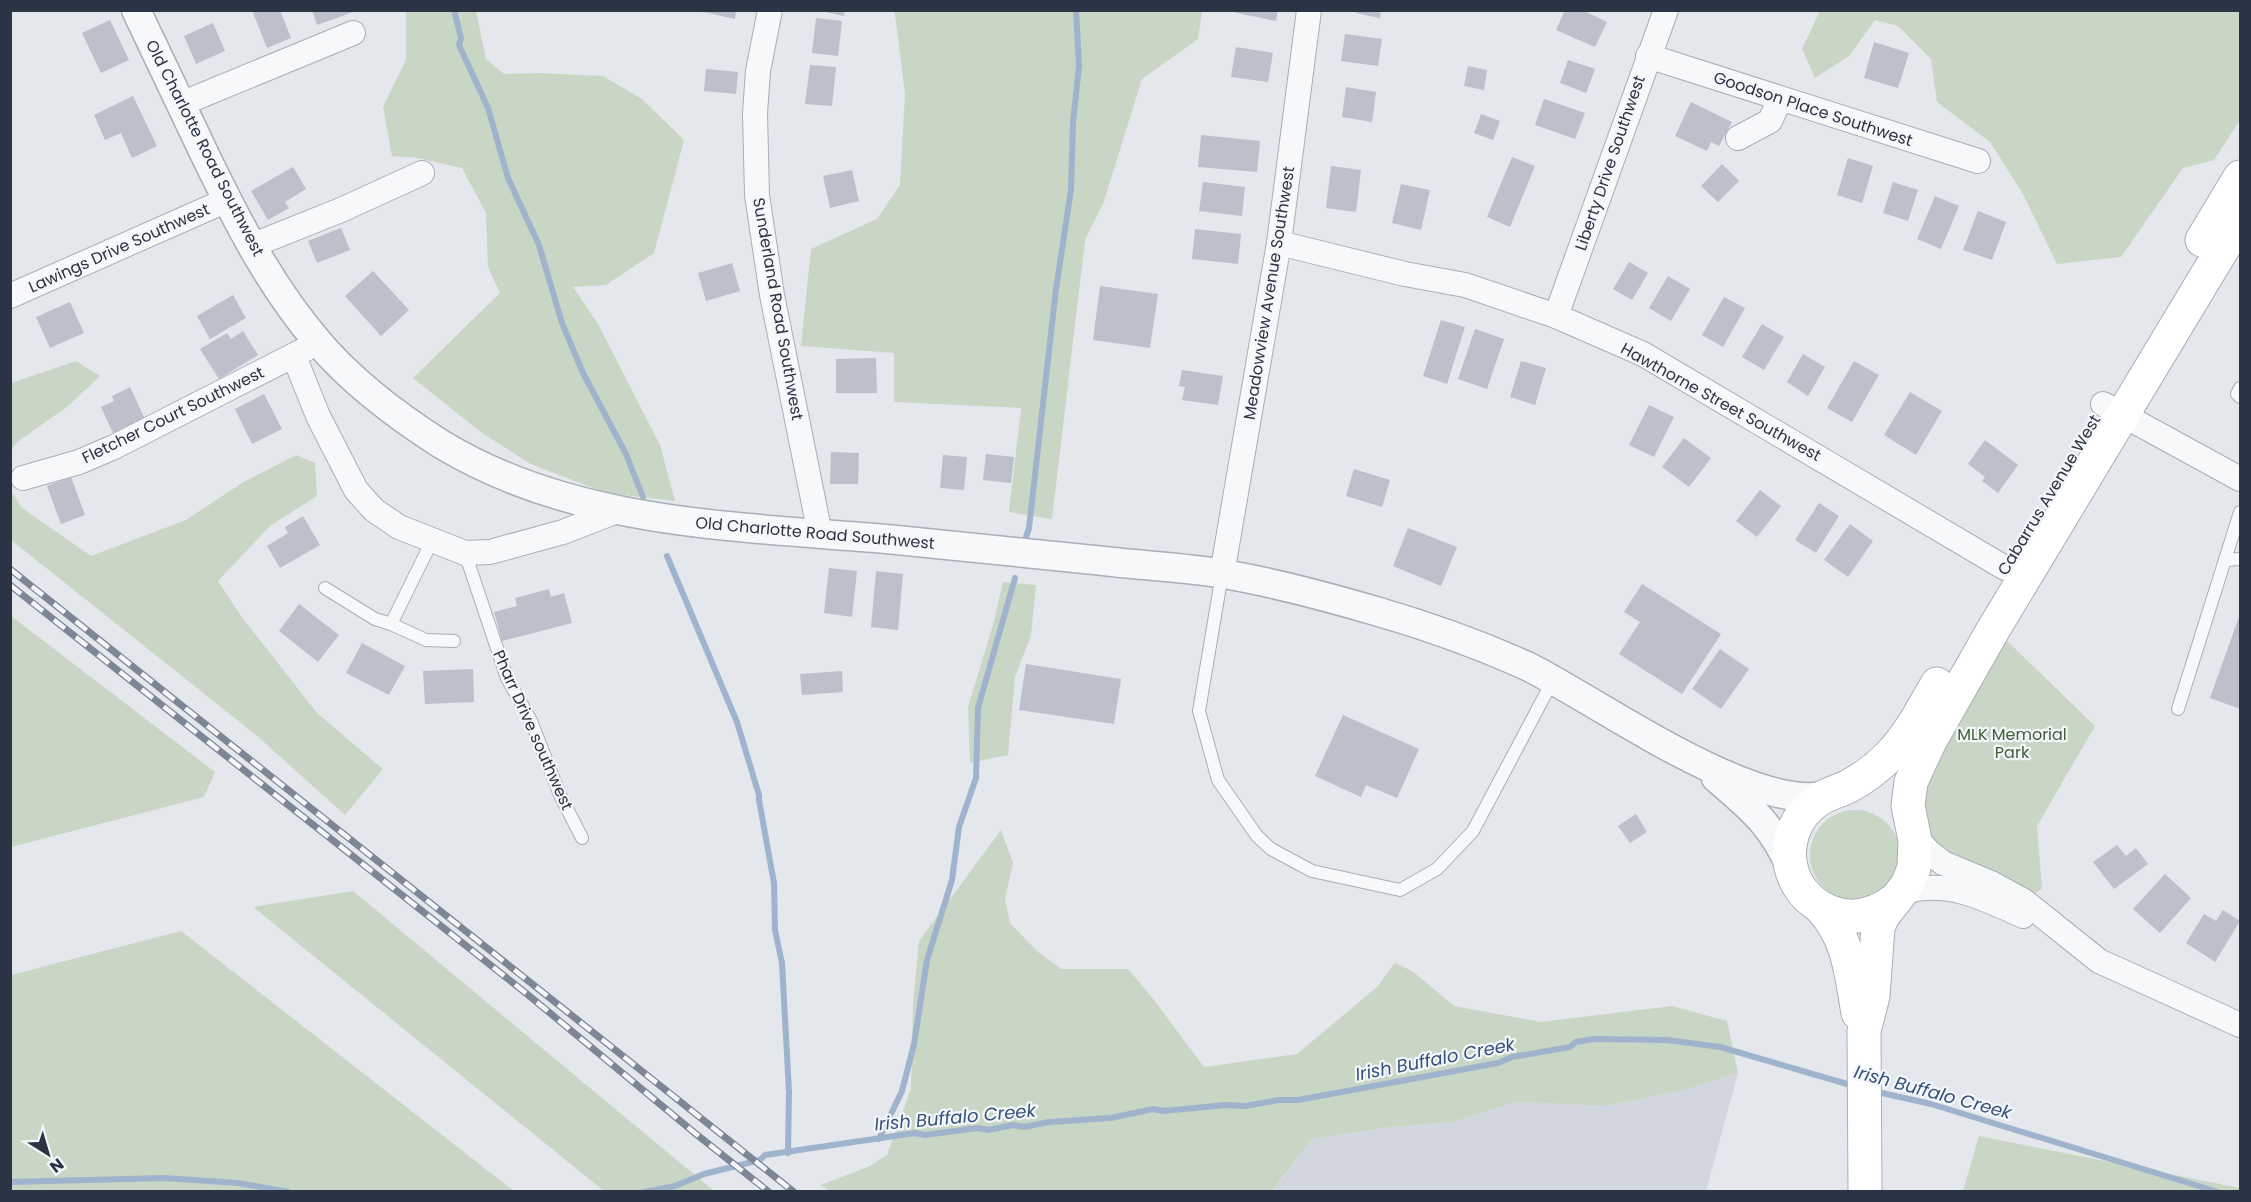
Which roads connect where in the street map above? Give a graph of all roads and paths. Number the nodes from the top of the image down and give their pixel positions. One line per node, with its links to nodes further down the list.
1 (136, 10): 8 (street, Old Charlotte Road Southwest)
2 (770, 10): 28 (street, Sunderland Road Southwest)
3 (1309, 10): 15 (street, Meadowview Avenue Southwest)
4 (1666, 10): 6 (street, Liberty Drive Southwest)
5 (353, 33): 8 (street)
6 (1648, 56): 7 (street, Goodson Place Southwest); 18 (street, Liberty Drive Southwest)
7 (1780, 99): 9 (street); 10 (street, Goodson Place Southwest)
8 (181, 104): 13 (street, Old Charlotte Road Southwest)
9 (1737, 138)
10 (1978, 161)
11 (422, 173): 16 (street)
12 (2241, 177): 23 (main road, Cabarrus Avenue West)
13 (227, 200): 16 (street, Old Charlotte Road Southwest); 17 (street, Lawings Drive Southwest)
14 (2241, 220): 23 (main road, Cabarrus Avenue West)
15 (1279, 243): 18 (street, Hawthorne Street Southwest); 34 (street, Meadowview Avenue Southwest)
16 (250, 246): 19 (street, Old Charlotte Road Southwest)
17 (10, 296)
18 (1556, 316): 33 (street, Hawthorne Street Southwest)
19 (318, 343): 20 (street, Fletcher Court Southwest); 26 (street, Old Charlotte Road Southwest)
20 (294, 356): 24 (street, Fletcher Court Southwest); 29 (street)
21 (2241, 388): 22 (lane)
22 (2241, 397)
23 (2113, 410): 25 (street); 33 (main road, Cabarrus Avenue West); 42 (main road, Cabarrus Avenue West)
24 (23, 478)
25 (2241, 479)
26 (617, 511): 28 (street, Old Charlotte Road Southwest); 30 (street)
27 (2241, 512): 32 (lane)
28 (820, 534): 34 (street, Old Charlotte Road Southwest)
29 (432, 541): 30 (street); 36 (lane)
30 (465, 553): 43 (lane, Pharr Drive southwest)
31 (2241, 558): 32 (lane)
32 (2225, 560): 39 (lane)
33 (2005, 568): 41 (main road, Cabarrus Avenue West)
34 (1222, 574): 38 (street, Old Charlotte Road Southwest); 38 (lane)
35 (325, 588): 36 (lane)
36 (391, 624): 37 (lane)
37 (454, 641)
38 (1553, 680): 40 (street, Old Charlotte Road Southwest)
39 (2178, 710)
40 (1701, 765): 41 (street, Old Charlotte Road Southwest); 44 (street, Old Charlotte Road Southwest)
41 (1831, 793): 42 (main road); 44 (main road, Cabarrus Avenue West)
42 (1912, 831): 45 (main road, Cabarrus Avenue West); 47 (street)
43 (582, 838)
44 (1795, 878): 46 (main road, Cabarrus Avenue West)
45 (1898, 896): 46 (main road); 47 (street); 49 (main road, Cabarrus Avenue West)
46 (1821, 908): 49 (main road, Cabarrus Avenue West)
47 (2062, 932): 48 (street)
48 (2241, 1025)
49 (1864, 1031): 50 (main road, Cabarrus Avenue West)
50 (1866, 1191)

